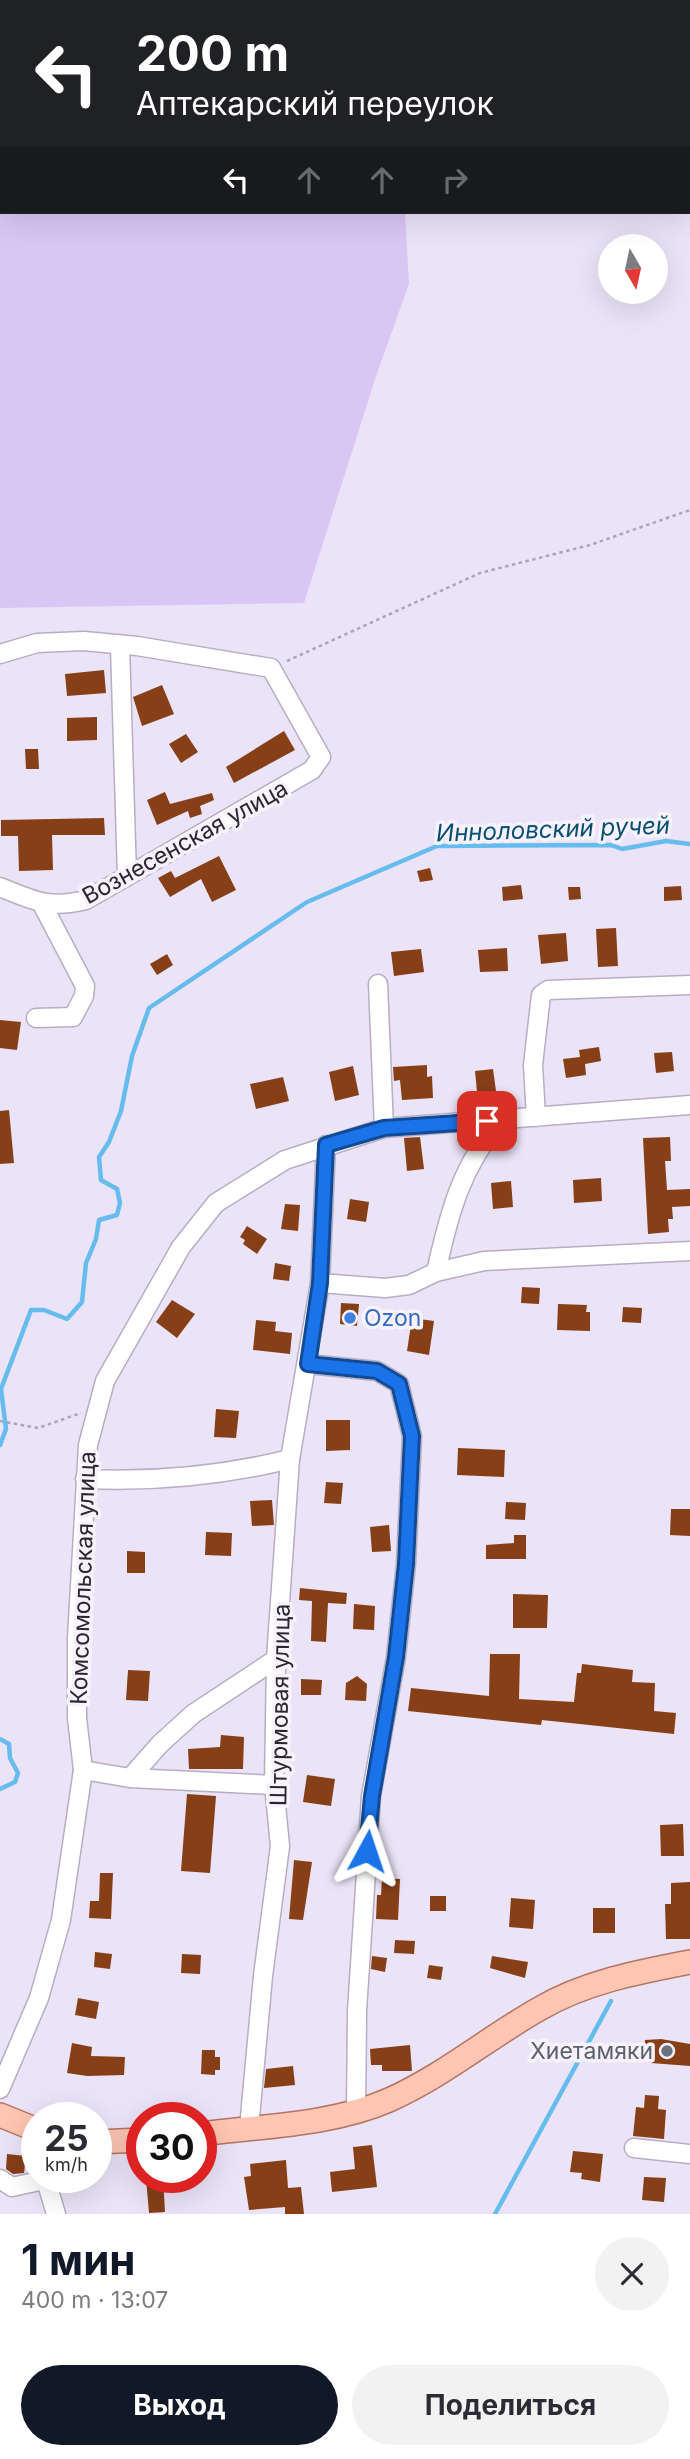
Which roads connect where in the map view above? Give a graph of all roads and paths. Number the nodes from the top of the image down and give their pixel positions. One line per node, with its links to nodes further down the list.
1 (690, 510): 4 (path)
2 (120, 646): 3 (street); 4 (street); 5 (street)
3 (0, 654)
4 (271, 668): 5 (street, Вознесенская улица)
5 (127, 876): 7 (street, Вознесенская улица)
6 (0, 887): 7 (street, Вознесенская улица)
7 (42, 904): 10 (street)
8 (378, 984): 14 (street)
9 (690, 985): 12 (street)
10 (36, 1018)
11 (690, 1105): 12 (street, Комсомольская улица)
12 (536, 1117): 13 (street, Комсомольская улица)
13 (501, 1120): 14 (street, Комсомольская улица); 17 (street)
14 (384, 1128): 15 (street, Комсомольская улица)
15 (326, 1145): 18 (street, Штурмовая улица); 20 (street, Комсомольская улица)
16 (690, 1251): 17 (street)
17 (436, 1272): 18 (street)
18 (320, 1283): 19 (street, Штурмовая улица)
19 (308, 1364): 22 (street, Штурмовая улица); 30 (street)
20 (95, 1414): 21 (path); 23 (street, Комсомольская улица)
21 (3, 1422)
22 (290, 1459): 23 (street); 24 (street, Штурмовая улица)
23 (85, 1479): 25 (street, Комсомольская улица)
24 (276, 1659): 26 (street); 27 (street, Штурмовая улица)
25 (83, 1770): 26 (street); 29 (street, Комсомольская улица)
26 (130, 1778): 27 (street)
27 (274, 1785): 33 (street, Штурмовая улица)
28 (690, 1962): 30 (main road)
29 (0, 2090)
30 (356, 2111): 33 (main road)
31 (0, 2115): 32 (main road)
32 (21, 2124)
33 (249, 2128): 34 (main road)
34 (217, 2132)
35 (634, 2148): 36 (street)
36 (690, 2154)
37 (0, 2179): 38 (street)
38 (21, 2185)
39 (49, 2193): 40 (street)
40 (56, 2214)

